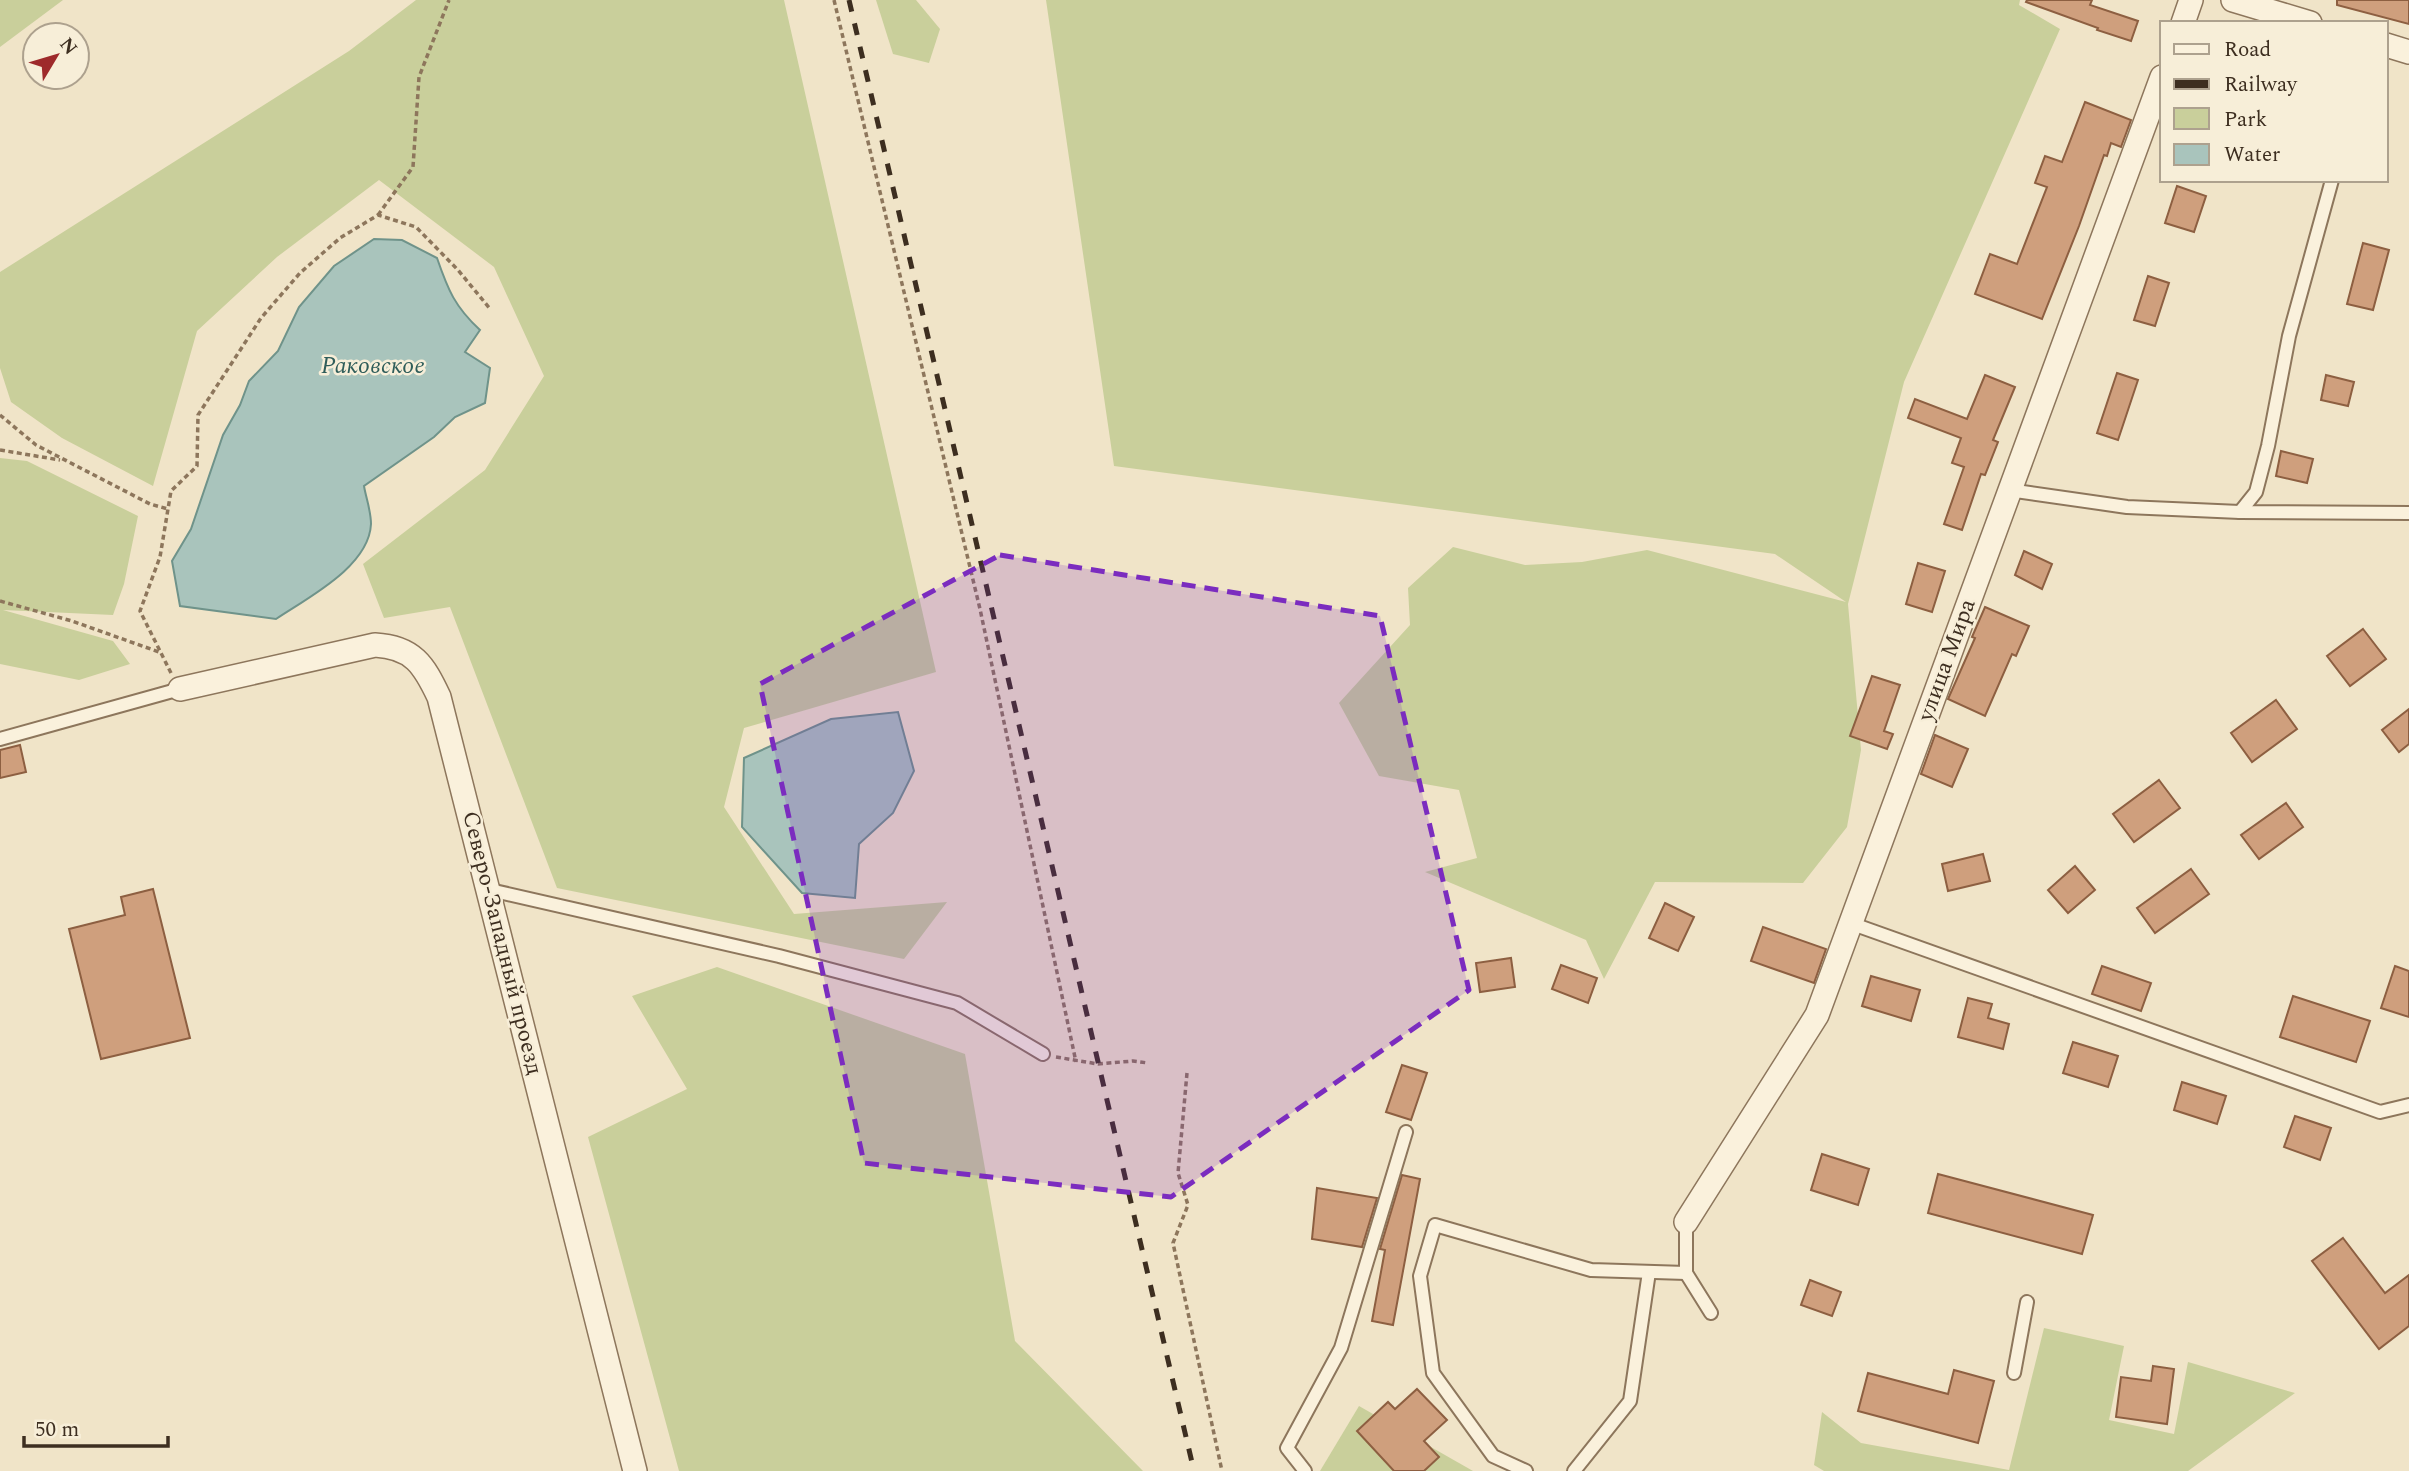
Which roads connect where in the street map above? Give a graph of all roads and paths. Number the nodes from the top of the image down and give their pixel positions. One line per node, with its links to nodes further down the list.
1 (449, 0): 11 (path)
2 (834, 0): 27 (path)
3 (2191, 0): 5 (street)
4 (2233, 0): 6 (street)
5 (2184, 21)
6 (2303, 21)
7 (2388, 47): 8 (street)
8 (2409, 52)
9 (2160, 82): 16 (street, улица Мира)
10 (2332, 182): 18 (lane)
11 (378, 215): 12 (path); 17 (path)
12 (491, 310)
13 (0, 415): 15 (path)
14 (0, 450): 15 (path)
15 (65, 461): 17 (path)
16 (2009, 490): 18 (lane); 25 (street, улица Мира)
17 (168, 509): 21 (path)
18 (2240, 512): 19 (lane)
19 (2409, 513)
20 (0, 601): 21 (path)
21 (161, 653): 22 (path)
22 (180, 690): 23 (lane); 24 (street, Северо-Западный проезд)
23 (0, 739)
24 (490, 890): 26 (lane); 38 (street, Северо-Западный проезд)
25 (1850, 923): 30 (lane); 32 (street, улица Мира)
26 (1043, 1054): 27 (path)
27 (1076, 1062): 28 (path)
28 (1147, 1063)
29 (1186, 1073): 39 (path)
30 (2409, 1105)
31 (1406, 1132): 40 (lane)
32 (1686, 1222): 34 (lane)
33 (1649, 1272): 34 (lane); 41 (lane); 42 (lane)
34 (1686, 1273): 36 (lane)
35 (2027, 1302): 37 (lane)
36 (1711, 1313)
37 (2014, 1373)
38 (635, 1471)
39 (1222, 1471)
40 (1305, 1471)
41 (1526, 1471)
42 (1573, 1471)

